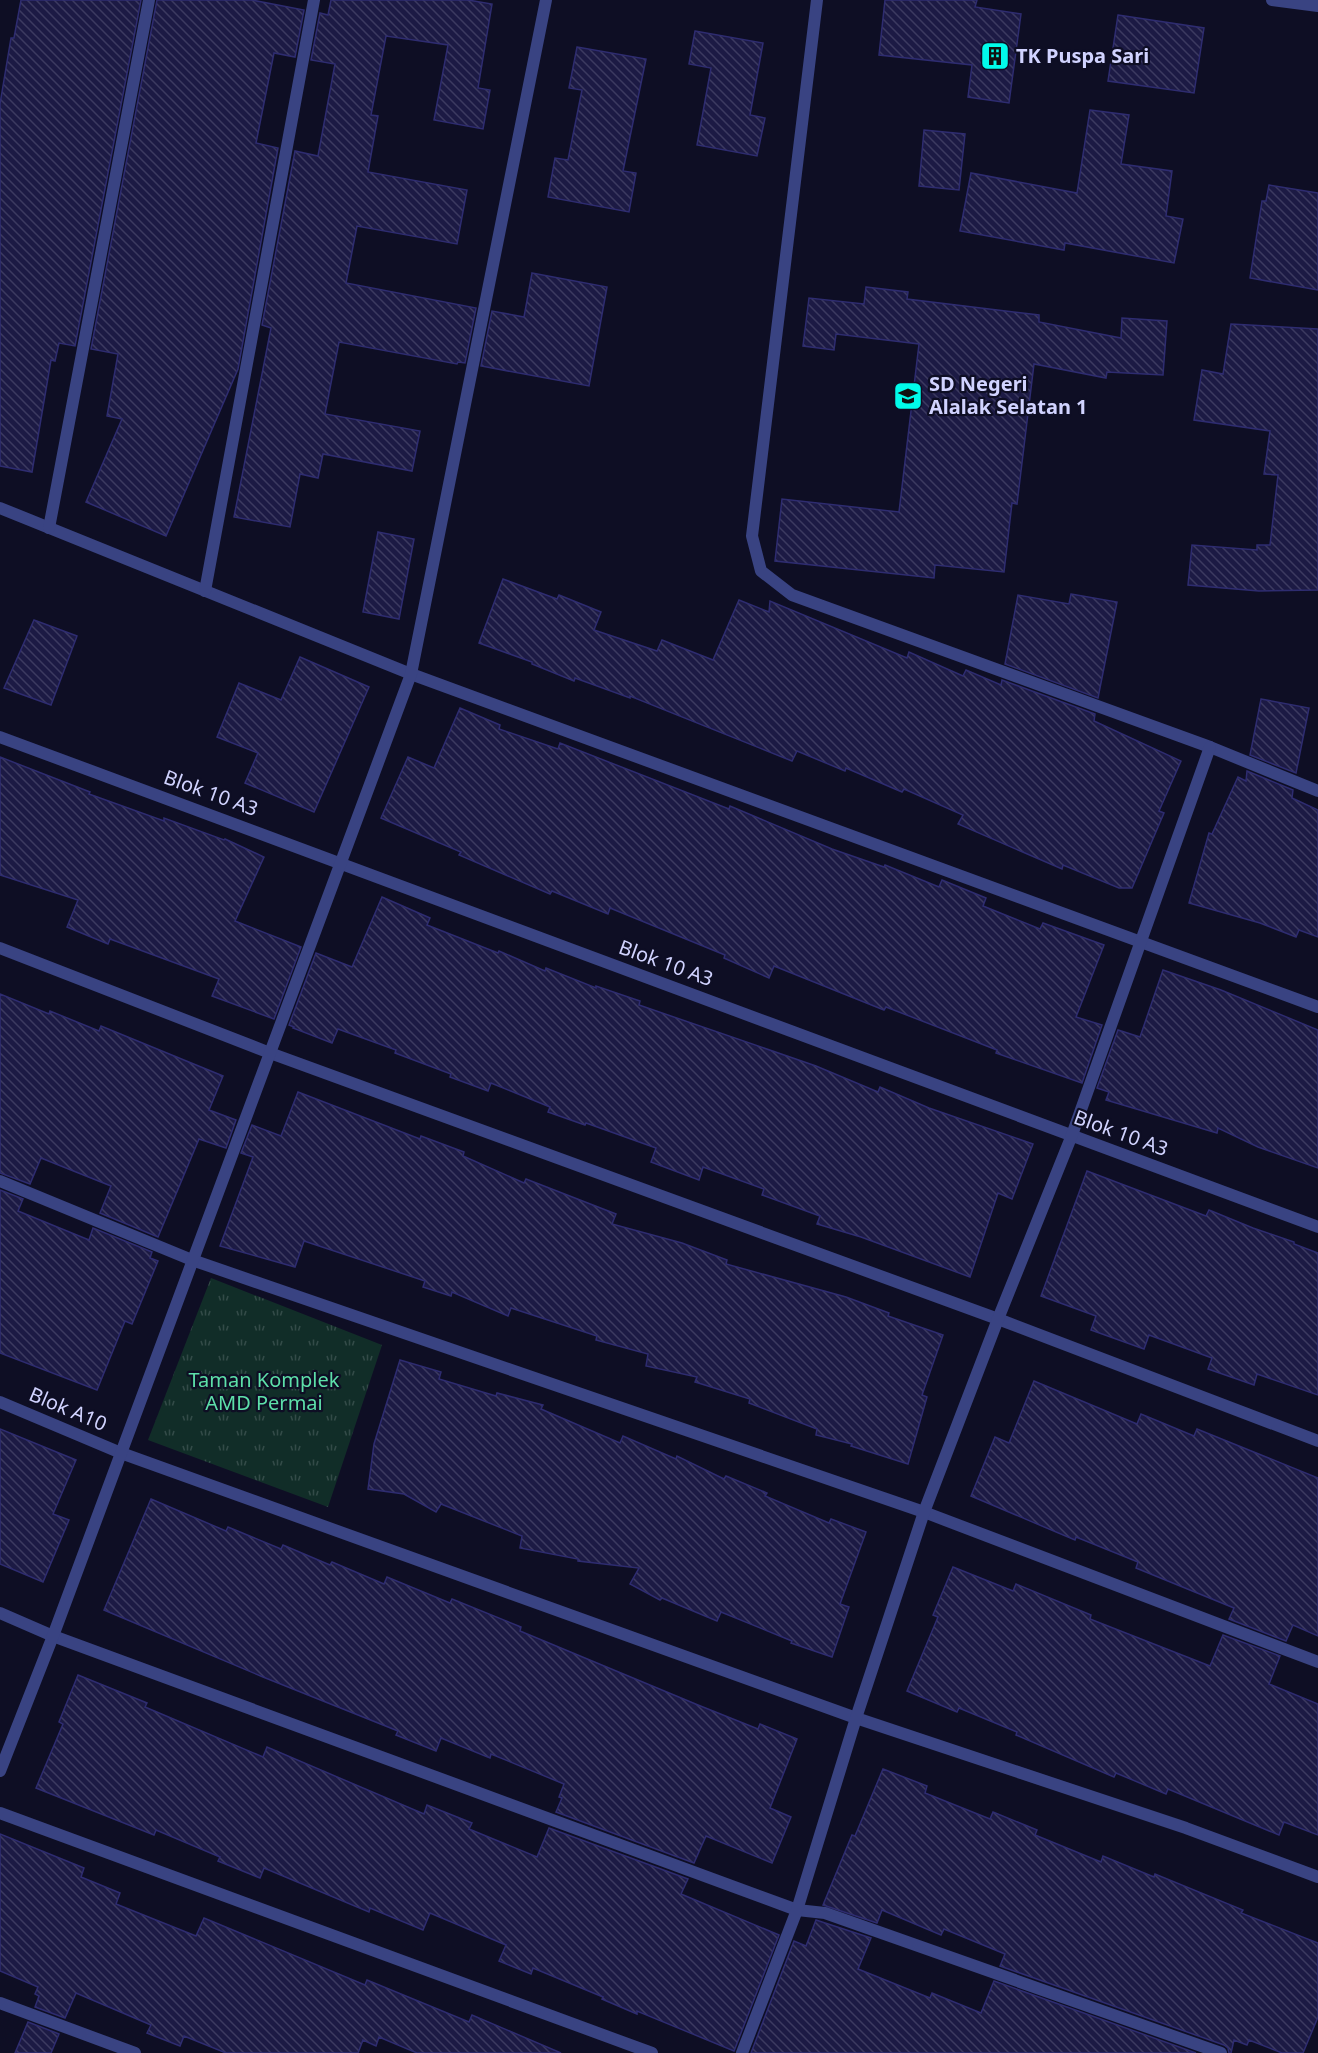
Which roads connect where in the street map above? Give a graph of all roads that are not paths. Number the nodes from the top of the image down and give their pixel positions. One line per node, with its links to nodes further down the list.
1 (149, 0): 8 (street)
2 (314, 0): 9 (street)
3 (546, 0): 10 (street)
4 (817, 0): 12 (street)
5 (1272, 0): 6 (street)
6 (1318, 6)
7 (0, 508): 8 (street)
8 (50, 528): 9 (street)
9 (205, 591): 10 (street)
10 (411, 674): 14 (street); 15 (street)
11 (0, 736): 14 (street, Blok 10 A3)
12 (1210, 747): 13 (street); 15 (street)
13 (1318, 787)
14 (341, 862): 18 (street); 19 (street, Blok 10 A3)
15 (1142, 941): 17 (street); 19 (street)
16 (0, 948): 18 (street)
17 (1318, 1007)
18 (270, 1053): 22 (street); 23 (street)
19 (1072, 1135): 21 (street, Blok 10 A3); 23 (street)
20 (0, 1181): 22 (street)
21 (1318, 1227)
22 (192, 1260): 26 (street); 27 (street)
23 (998, 1319): 25 (street); 27 (street)
24 (0, 1402): 26 (street, Blok A10)
25 (1318, 1442)
26 (121, 1453): 29 (street); 31 (street, Blok A10)
27 (924, 1512): 30 (street); 31 (street)
28 (0, 1614): 29 (street)
29 (53, 1636): 32 (street); 35 (street)
30 (1318, 1662)
31 (856, 1718): 34 (street, Blok A10); 35 (street)
32 (0, 1771)
33 (0, 1813): 38 (street)
34 (1318, 1877)
35 (797, 1910): 39 (street); 40 (street)
36 (0, 2003): 37 (street)
37 (135, 2053)
38 (652, 2053)
39 (742, 2053)
40 (1221, 2053)

